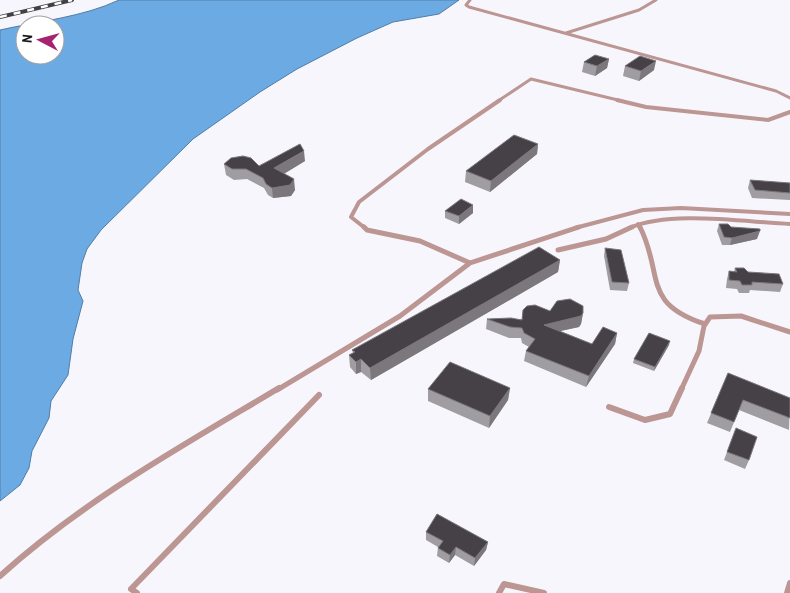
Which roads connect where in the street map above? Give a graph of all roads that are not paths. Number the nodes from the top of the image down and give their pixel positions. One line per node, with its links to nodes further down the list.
1 (470, 0): 3 (lane)
2 (656, 0): 3 (lane)
3 (566, 33): 4 (lane)
4 (790, 98)
5 (790, 112): 10 (lane)
6 (790, 214): 10 (lane)
7 (638, 224): 8 (lane); 9 (lane); 11 (lane)
8 (790, 224)
9 (558, 250)
10 (470, 263): 15 (lane)
11 (705, 324): 12 (lane); 14 (lane)
12 (790, 332)
13 (319, 395): 17 (lane)
14 (609, 407)
15 (0, 576)
16 (790, 583): 20 (lane)
17 (137, 593)
18 (499, 593): 19 (lane)
19 (544, 593)
20 (787, 593)

